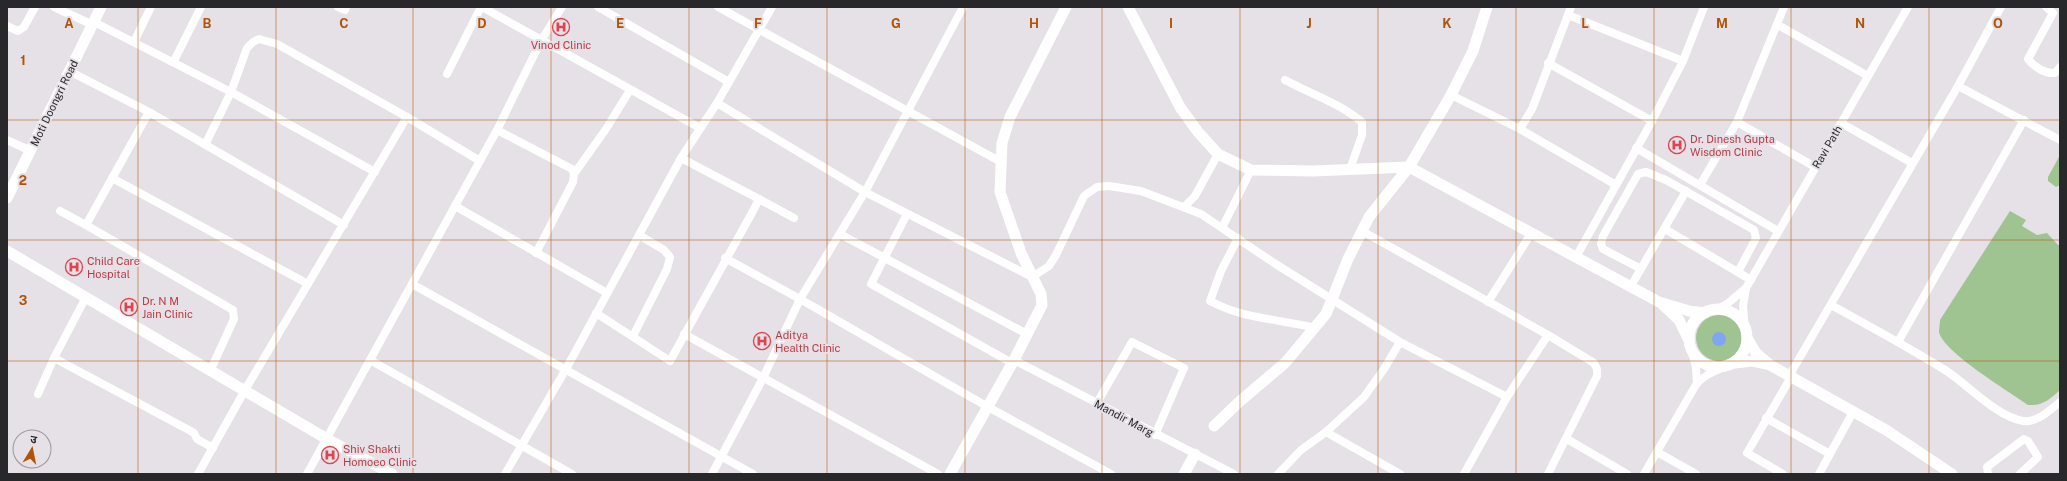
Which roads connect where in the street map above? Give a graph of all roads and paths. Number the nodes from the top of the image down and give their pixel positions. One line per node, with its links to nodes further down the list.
1 (35, 7): 25 (street)
2 (54, 7): 23 (street)
3 (101, 7): 23 (street, Moti Doongri Road)
4 (151, 7): 28 (street)
5 (201, 7): 30 (street)
6 (338, 7): 7 (street)
7 (346, 7)
8 (482, 7): 27 (street); 34 (street)
9 (562, 7): 27 (street)
10 (598, 7): 37 (street)
11 (718, 7): 26 (street)
12 (772, 7): 26 (street)
13 (962, 7): 43 (street)
14 (1066, 7): 61 (street)
15 (1128, 7): 58 (street)
16 (1487, 7): 41 (street)
17 (1704, 7): 29 (street)
18 (1784, 7): 24 (street)
19 (1908, 7): 35 (street, Ravi Path)
20 (2001, 7): 38 (street)
21 (2046, 7): 32 (street)
22 (1569, 11): 29 (street); 31 (street)
23 (94, 24): 28 (street); 33 (street, Moti Doongri Road)
24 (1778, 24): 35 (street); 48 (street)
25 (7, 26)
26 (760, 30): 37 (street); 43 (street)
27 (541, 41): 39 (street); 52 (street)
28 (134, 42): 30 (street)
29 (1683, 60): 47 (street)
30 (174, 61): 40 (street)
31 (1548, 63): 47 (street); 51 (street)
32 (2060, 67)
33 (69, 71): 44 (street); 57 (street, Moti Doongri Road)
34 (447, 74)
35 (1868, 76): 49 (street, Ravi Path)
36 (1285, 80): 65 (street)
37 (728, 82): 42 (street)
38 (1958, 86): 46 (street); 62 (street)
39 (630, 90): 50 (street); 69 (street)
40 (231, 92): 45 (street); 55 (street); 68 (street)
41 (1451, 95): 51 (street); 63 (street)
42 (718, 103): 50 (street); 75 (street)
43 (908, 111): 61 (street); 75 (street)
44 (149, 112): 55 (street); 70 (street)
45 (407, 117): 60 (street); 68 (street)
46 (2024, 120): 54 (street); 125 (street)
47 (1652, 121): 56 (street)
48 (1737, 122): 64 (street); 73 (street)
49 (1841, 123): 62 (street); 64 (street, Ravi Path)
50 (700, 128): 59 (street)
51 (1520, 129): 72 (street)
52 (497, 130): 60 (street); 69 (street)
53 (7, 140): 57 (street)
54 (2060, 140)
55 (205, 145): 88 (street)
56 (1636, 148): 66 (street); 72 (street)
57 (31, 151): 76 (street, Moti Doongri Road)
58 (1218, 154): 67 (street); 79 (street)
59 (681, 158): 77 (street); 95 (street)
60 (480, 161): 78 (street)
61 (1001, 162): 104 (street)
62 (1912, 164): 115 (street)
63 (1409, 167): 65 (street); 91 (street); 93 (street)
64 (1815, 167): 92 (street, Ravi Path)
65 (1350, 169): 67 (street)
66 (1673, 169): 71 (street); 73 (street)
67 (1251, 170): 89 (street)
68 (375, 172): 88 (street)
69 (574, 174): 98 (street)
70 (112, 178): 87 (street); 105 (street)
71 (1666, 180): 74 (street); 86 (street)
72 (1616, 185): 83 (street)
73 (1700, 185): 80 (street)
74 (1686, 191): 85 (street); 90 (street)
75 (866, 192): 82 (street); 94 (street)
76 (7, 198)
77 (759, 199): 84 (street); 100 (street)
78 (455, 206): 98 (street); 106 (street)
79 (1185, 206): 89 (street); 104 (street)
80 (1740, 209): 85 (street); 92 (street)
81 (60, 211): 87 (street)
82 (907, 214): 101 (street); 104 (street)
83 (1600, 214): 86 (street); 99 (street)
84 (794, 218)
85 (1735, 219): 103 (street)
86 (1612, 222): 102 (street)
87 (86, 225): 132 (street)
88 (344, 226): 105 (street)
89 (1222, 228): 96 (street)
90 (1665, 229): 102 (street); 103 (street)
91 (1362, 231): 112 (street); 113 (street)
92 (1778, 231): 107 (street, Ravi Path)
93 (1532, 232): 99 (street); 113 (street)
94 (840, 234): 101 (street); 111 (street)
95 (639, 235): 109 (street); 123 (street)
96 (1238, 238): 112 (street); 118 (street)
97 (7, 251): 110 (street)
98 (536, 253): 109 (street)
99 (1576, 257): 108 (street)
100 (725, 258): 111 (street); 119 (street)
101 (884, 258): 120 (street); 129 (street, Mandir Marg)
102 (1641, 269): 108 (street)
103 (1738, 272): 107 (street)
104 (1032, 277): 120 (street)
105 (308, 284): 137 (street)
106 (412, 284): 128 (street); 133 (street)
107 (1748, 284): 116 (street); 121 (street)
108 (1631, 286): 114 (street)
109 (607, 293): 117 (street)
110 (86, 296): 127 (street); 132 (street)
111 (800, 299): 135 (street); 142 (street)
112 (1332, 300): 118 (street); 124 (street)
113 (1488, 302): 122 (street)
114 (1659, 302): 116 (street); 126 (street)
115 (1831, 305): 125 (street); 134 (street)
116 (1710, 311): 121 (street); 126 (street)
117 (596, 313): 123 (street); 133 (street)
118 (1316, 328): 145 (street)
119 (684, 334): 123 (street); 135 (street)
120 (1027, 334): 129 (street)
121 (1746, 334): 130 (street); 131 (street)
122 (1548, 335): 139 (street); 149 (street)
123 (634, 336)
124 (1400, 342): 139 (street); 146 (street)
125 (1898, 342): 140 (street)
126 (1691, 347): 130 (street); 136 (street)
127 (54, 358): 138 (street); 151 (street)
128 (370, 360): 148 (street); 150 (street)
129 (1013, 361): 141 (street, Mandir Marg); 142 (street)
130 (1730, 364): 131 (street); 136 (street)
131 (1770, 365): 134 (street)
132 (211, 369): 137 (street)
133 (566, 369): 150 (street); 155 (street)
134 (1790, 376): 143 (street); 144 (street)
135 (763, 378): 155 (street); 163 (street)
136 (1696, 383): 152 (street)
137 (245, 390): 148 (street); 151 (street)
138 (38, 394)
139 (1507, 397): 170 (street)
140 (2060, 402)
141 (1097, 403): 147 (street, Mandir Marg); 147 (street)
142 (988, 407): 164 (street); 165 (street)
143 (1853, 412): 154 (street); 177 (street)
144 (1766, 418): 154 (street); 175 (street)
145 (1214, 426)
146 (1326, 432): 168 (street); 169 (street)
147 (1155, 434): 153 (street, Mandir Marg)
148 (327, 438): 157 (street); 158 (street)
149 (1567, 439): 171 (street); 172 (street)
150 (522, 445): 159 (street); 160 (street)
151 (213, 448): 156 (street)
152 (1657, 452): 173 (street); 174 (street)
153 (1195, 454): 166 (street); 167 (street, Mandir Marg)
154 (1830, 454): 176 (street)
155 (723, 456): 161 (street); 162 (street)
156 (198, 474)
157 (307, 474)
158 (392, 474)
159 (505, 474)
160 (572, 474)
161 (712, 474)
162 (753, 474)
163 (938, 474)
164 (950, 474)
165 (1112, 474)
166 (1184, 474)
167 (1234, 474)
168 (1278, 474)
169 (1400, 474)
170 (1464, 474)
171 (1548, 474)
172 (1628, 474)
173 (1644, 474)
174 (1696, 474)
175 (1783, 474)
176 (1819, 474)
177 (1952, 474)
178 (1988, 474): 179 (street)
179 (2020, 474)

